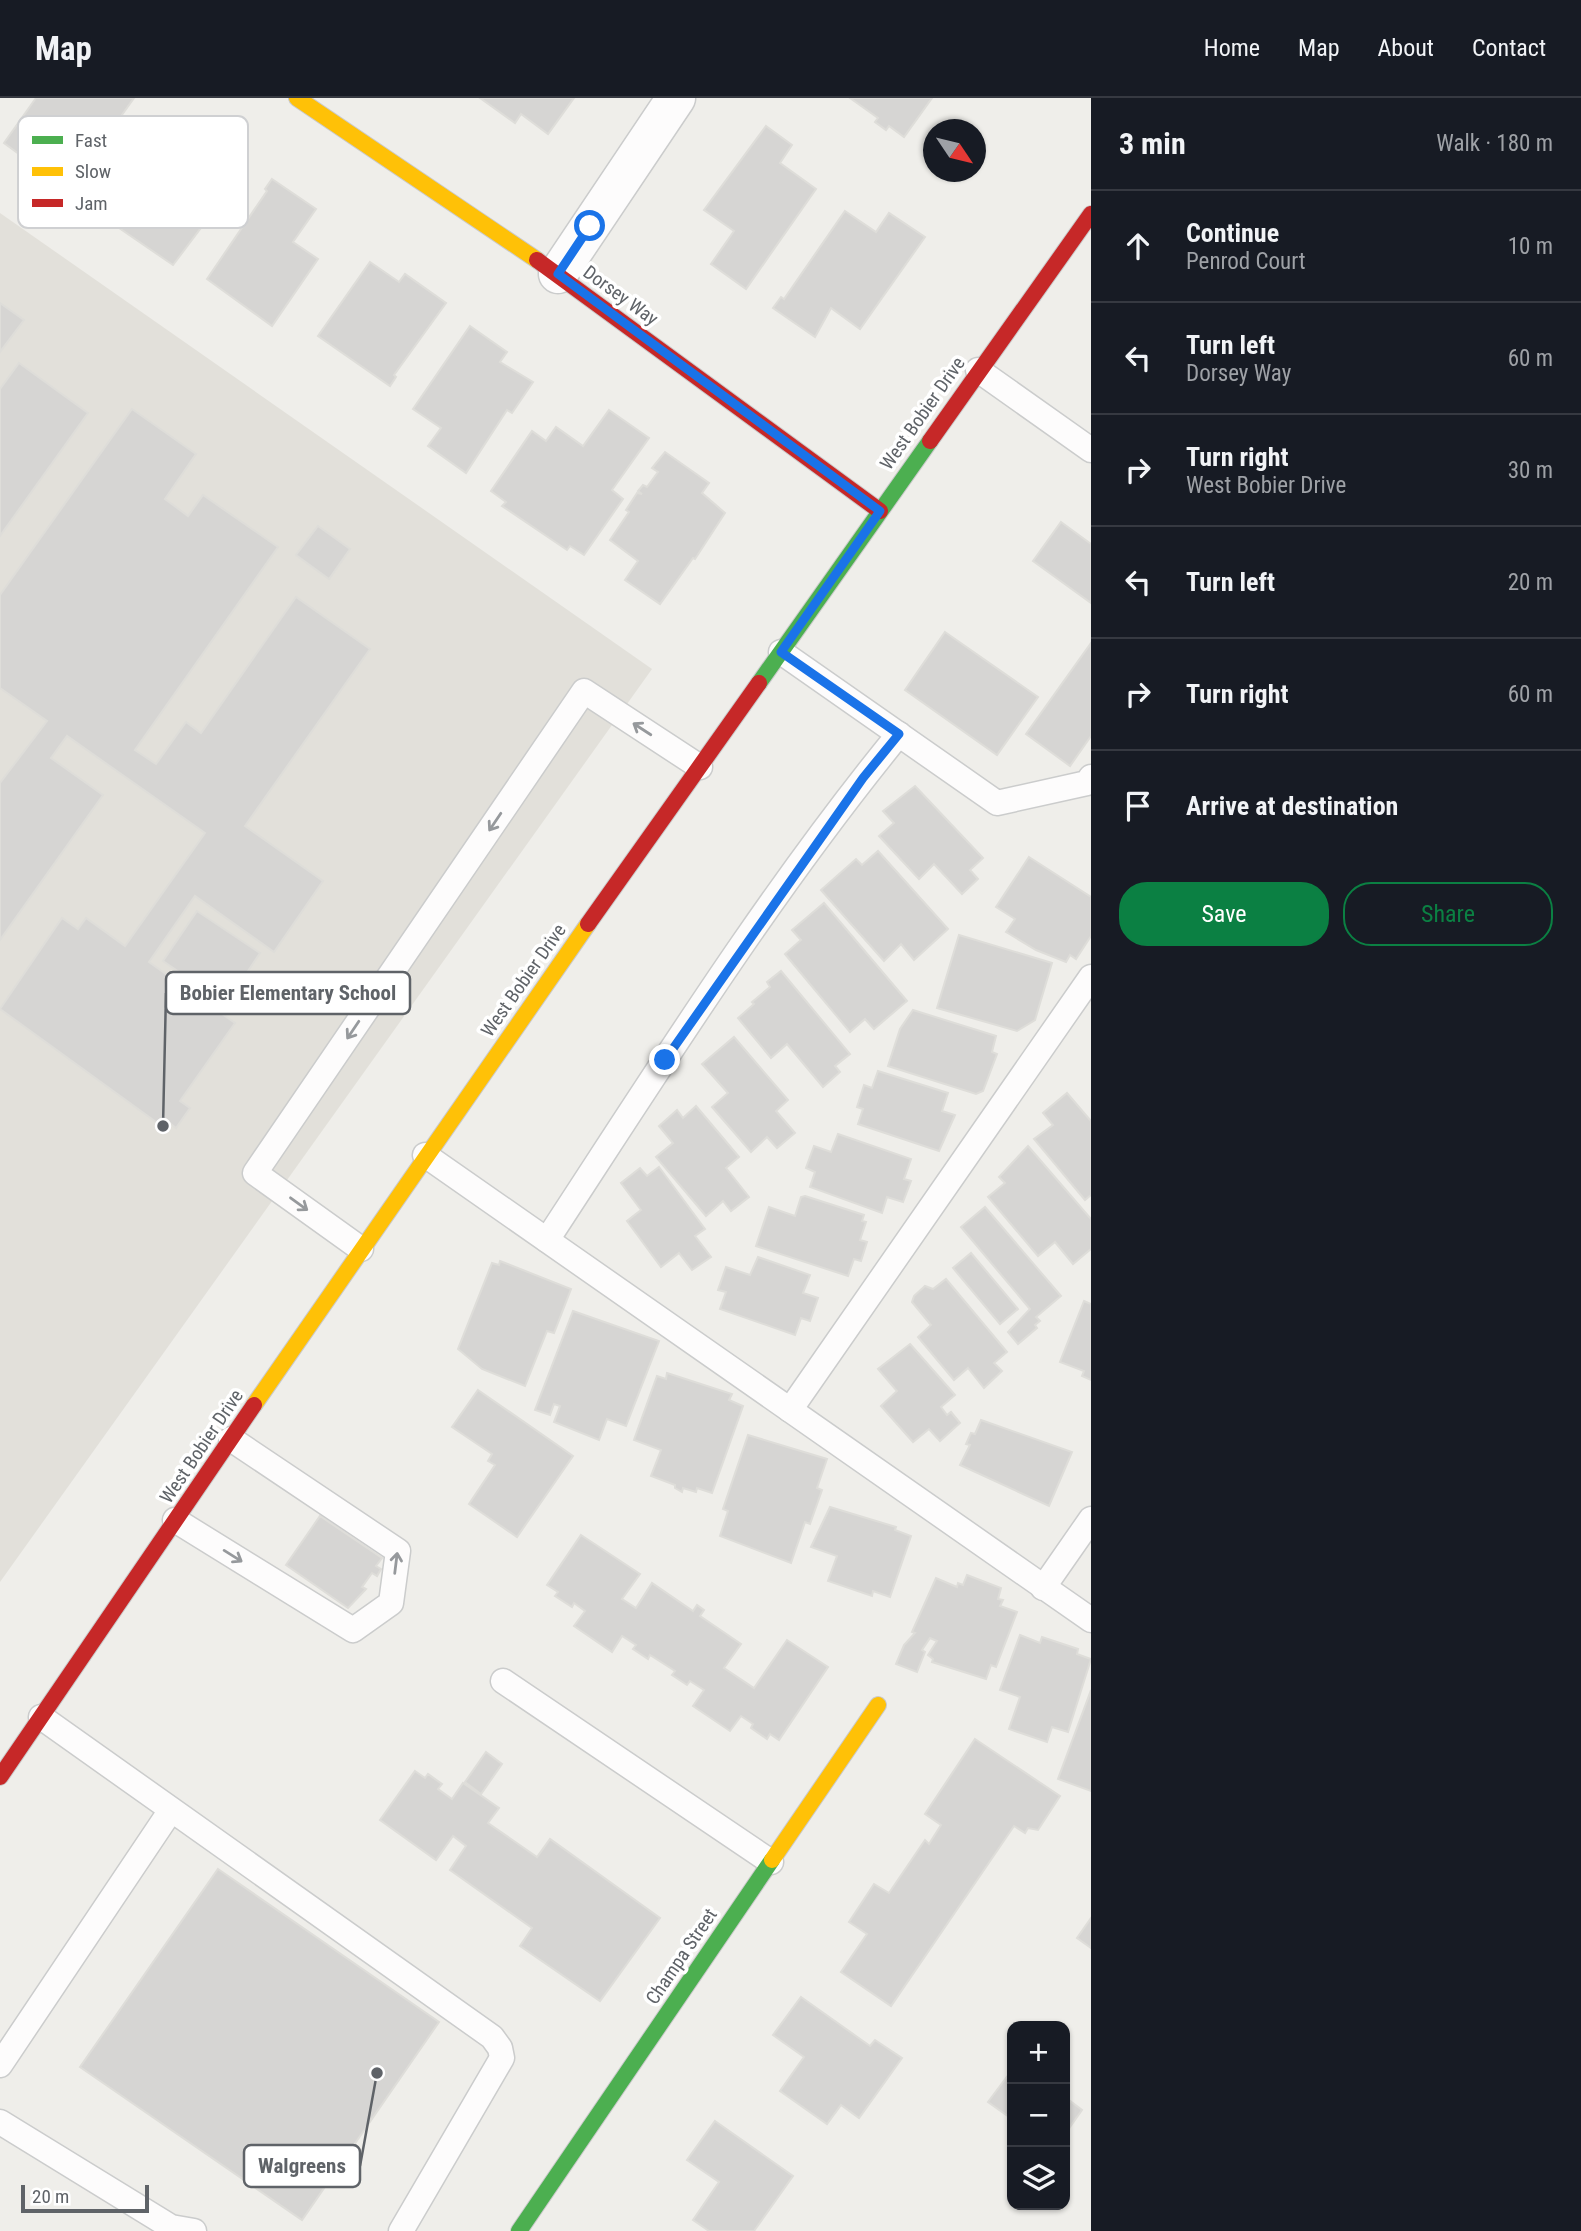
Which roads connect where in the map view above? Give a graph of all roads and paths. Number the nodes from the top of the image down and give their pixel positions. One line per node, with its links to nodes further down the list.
1 (297, 98): 4 (main road, Dorsey Way)
2 (676, 98): 4 (street)
3 (1091, 214): 5 (main road, West Bobier Drive)
4 (558, 274): 7 (main road, Dorsey Way)
5 (978, 369): 6 (lane); 7 (main road, West Bobier Drive)
6 (1091, 450)
7 (880, 511): 8 (main road, West Bobier Drive)
8 (781, 652): 9 (lane); 10 (main road, West Bobier Drive)
9 (899, 734): 11 (lane); 14 (lane)
10 (700, 766): 13 (main road, West Bobier Drive); 15 (lane, one-way to 15)
11 (1091, 777)
12 (1091, 977): 16 (lane)
13 (425, 1155): 14 (lane); 15 (main road, West Bobier Drive)
14 (547, 1240): 16 (lane)
15 (361, 1249): 17 (main road, West Bobier Drive)
16 (790, 1410): 20 (lane)
17 (231, 1439): 19 (main road, West Bobier Drive); 19 (lane, one-way to 17)
18 (1091, 1519): 20 (lane)
19 (175, 1520): 24 (main road, West Bobier Drive)
20 (1043, 1588): 21 (lane)
21 (1091, 1620)
22 (503, 1681): 27 (lane)
23 (878, 1704): 27 (main road, Champa Street)
24 (41, 1717): 25 (main road, West Bobier Drive); 26 (lane)
25 (0, 1777)
26 (171, 1810): 28 (lane); 31 (lane)
27 (771, 1862): 32 (main road, Champa Street)
28 (0, 2065)
29 (0, 2122): 30 (lane)
30 (194, 2231)
31 (401, 2231)
32 (519, 2231)

